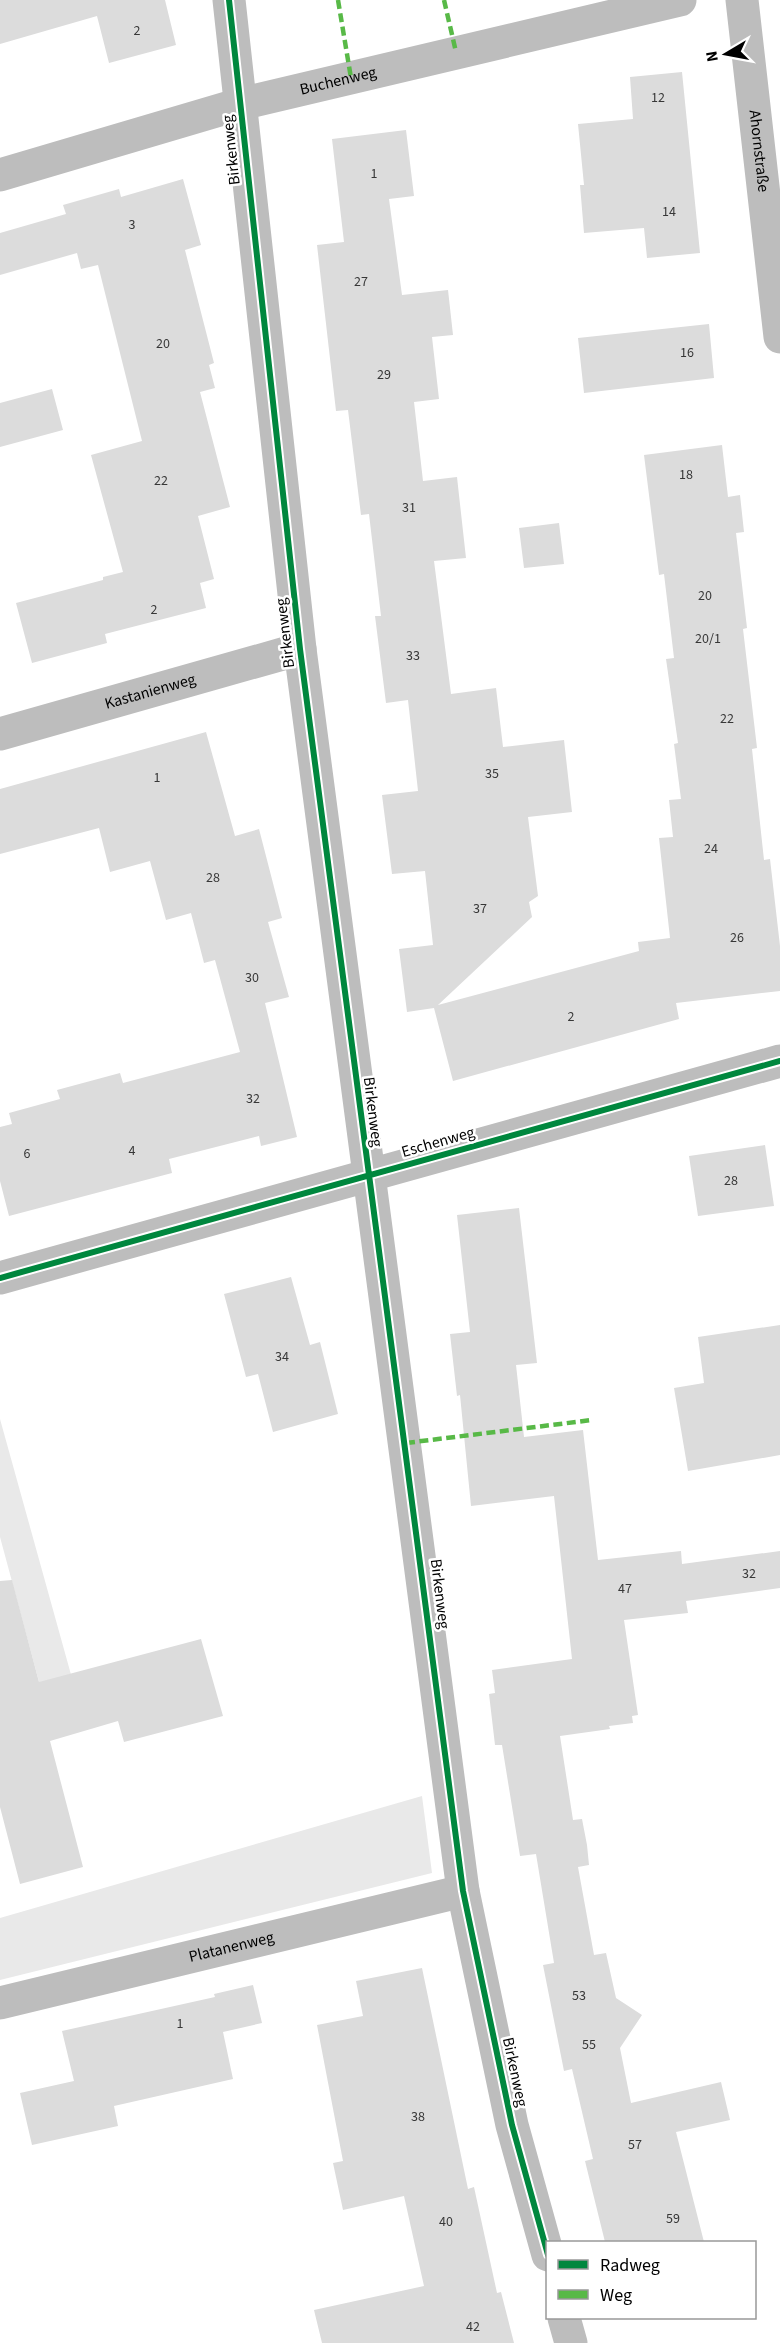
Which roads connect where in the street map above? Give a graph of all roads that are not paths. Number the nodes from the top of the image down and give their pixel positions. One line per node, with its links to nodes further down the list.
1 (229, 0): 4 (street, Birkenweg)
2 (680, 0): 4 (street, Buchenweg)
3 (742, 0): 6 (street, Ahornstraße)
4 (240, 104): 5 (street, Buchenweg); 7 (street, Birkenweg)
5 (0, 175)
6 (780, 337)
7 (300, 649): 8 (street, Kastanienweg); 10 (street, Birkenweg)
8 (0, 734)
9 (780, 1061): 10 (street, Eschenweg)
10 (368, 1176): 11 (street, Eschenweg); 12 (street, Birkenweg)
11 (0, 1278)
12 (464, 1892): 13 (street, Platanenweg); 14 (street, Birkenweg)
13 (0, 2003)
14 (546, 2248)
15 (564, 2319): 16 (street)
16 (571, 2343)

